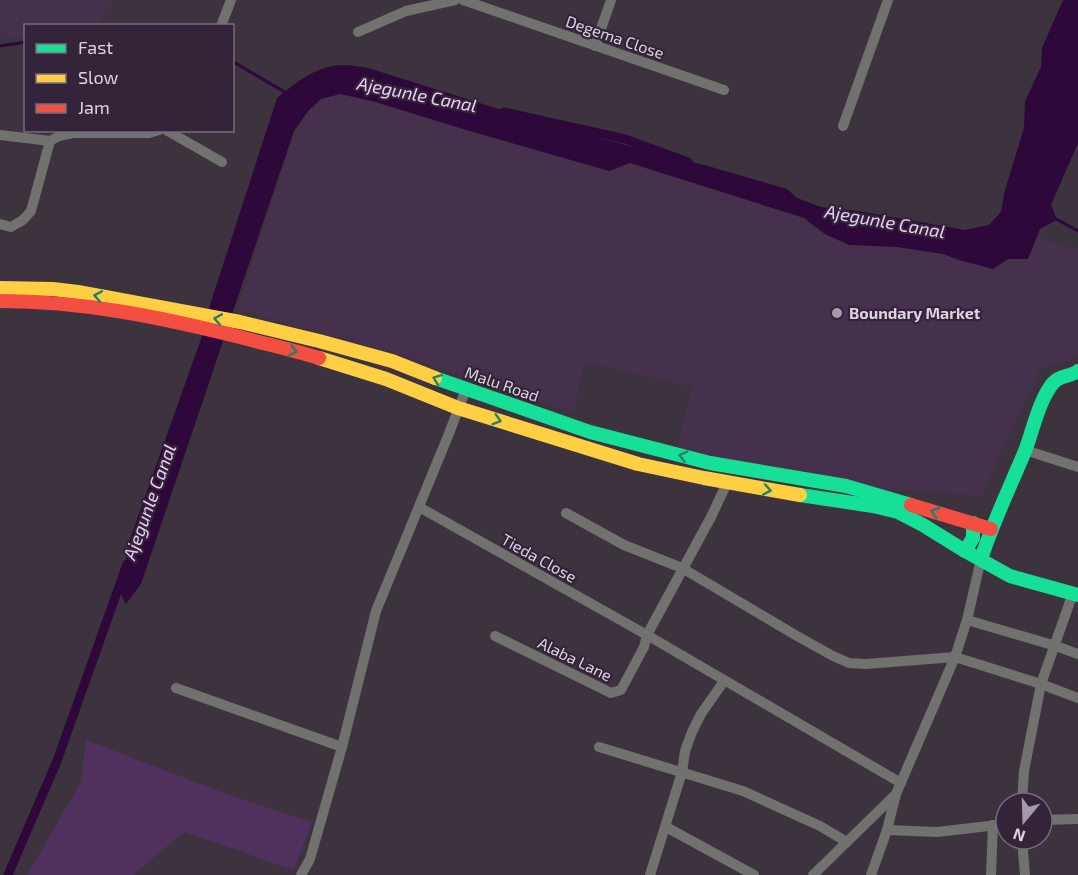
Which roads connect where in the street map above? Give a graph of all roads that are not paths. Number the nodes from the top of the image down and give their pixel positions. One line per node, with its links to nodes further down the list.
1 (231, 0): 6 (street)
2 (455, 0): 7 (street)
3 (463, 0): 8 (street, Degema Close)
4 (611, 0): 8 (street)
5 (888, 0): 10 (street)
6 (222, 24)
7 (358, 32)
8 (596, 46): 9 (street, Degema Close)
9 (724, 90)
10 (843, 126)
11 (152, 132): 15 (street)
12 (170, 132): 16 (street)
13 (190, 132): 16 (street)
14 (0, 135): 15 (street)
15 (50, 141): 18 (street)
16 (187, 142): 17 (street)
17 (222, 162)
18 (0, 224)
19 (0, 288): 21 (main road, Malu Road, one-way to 19)
20 (0, 301): 21 (main road, Malu Road)
21 (196, 320): 23 (main road, Malu Road, one-way to 21); 24 (main road, Malu Road, one-way to 24)
22 (1077, 374): 25 (main road)
23 (466, 389): 24 (street); 26 (main road, Malu Road, one-way to 23)
24 (458, 408): 28 (main road, Malu Road, one-way to 28); 30 (street)
25 (1025, 450): 27 (street); 33 (main road)
26 (710, 463): 28 (main road); 32 (main road, Malu Road, one-way to 26)
27 (1078, 467)
28 (704, 478): 29 (main road, Malu Road)
29 (727, 483): 34 (main road, Malu Road, one-way to 34); 36 (street)
30 (418, 507): 39 (street, Tieda Close); 48 (street)
31 (566, 513): 36 (street)
32 (973, 523): 33 (main road, Malu Road); 34 (main road)
33 (991, 529): 35 (main road)
34 (965, 551): 35 (main road, Malu Road)
35 (985, 562): 37 (main road, Malu Road); 38 (street)
36 (682, 568): 39 (street); 43 (street)
37 (1075, 594): 41 (street)
38 (967, 620): 41 (street); 43 (street)
39 (647, 635): 40 (street, Alaba Lane); 44 (street, Tieda Close)
40 (495, 636)
41 (1056, 646): 42 (street); 45 (street)
42 (1078, 654)
43 (955, 657): 45 (street); 51 (street)
44 (724, 681): 50 (street); 51 (street, Tieda Close)
45 (1041, 684): 47 (street); 52 (street)
46 (176, 688): 48 (street)
47 (1078, 698)
48 (342, 747): 61 (street)
49 (599, 747): 50 (street)
50 (682, 772): 57 (street); 59 (street)
51 (901, 783): 53 (street)
52 (1023, 791)
53 (896, 794): 58 (street); 59 (street)
54 (1078, 819): 55 (street)
55 (1054, 820)
56 (993, 825): 58 (street); 66 (street)
57 (666, 827): 62 (street); 63 (street)
58 (887, 830): 65 (street)
59 (847, 842): 64 (street)
60 (1023, 851): 67 (street)
61 (301, 875)
62 (650, 875)
63 (754, 875)
64 (813, 875)
65 (871, 875)
66 (991, 875)
67 (1025, 875)

